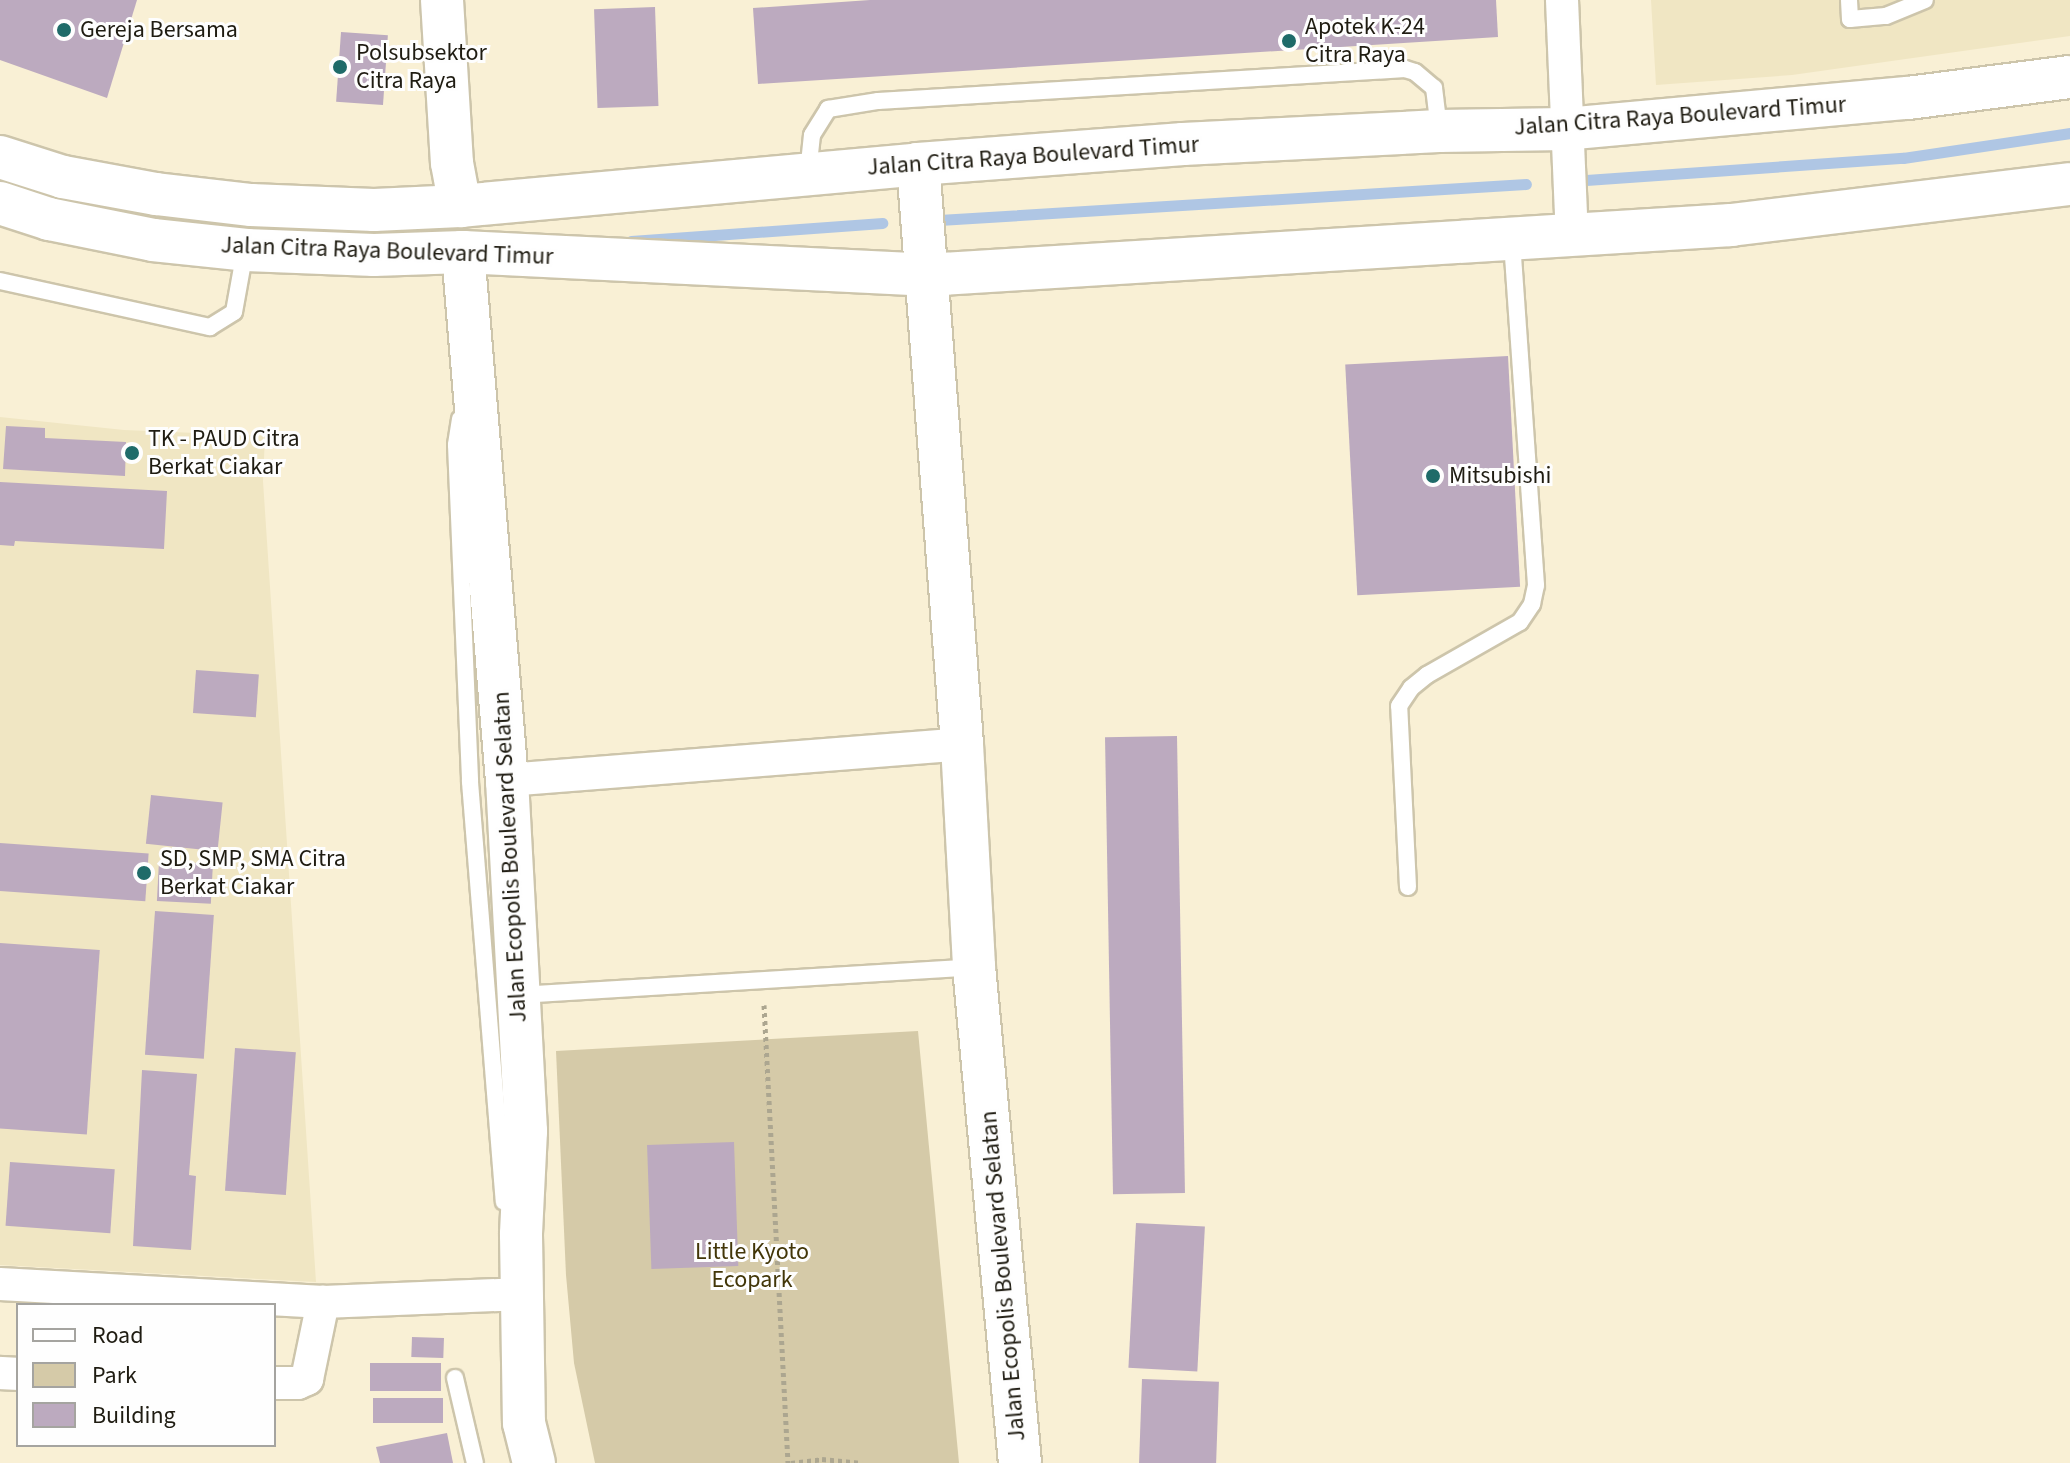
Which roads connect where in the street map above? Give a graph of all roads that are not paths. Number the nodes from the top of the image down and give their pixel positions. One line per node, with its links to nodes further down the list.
1 (442, 0): 13 (street)
2 (1562, 0): 7 (street)
3 (1849, 0): 4 (lane)
4 (1925, 0)
5 (2070, 77): 7 (street, Jalan Citra Raya Boulevard Timur)
6 (1439, 131): 7 (street, Jalan Citra Raya Boulevard Timur); 9 (lane); 10 (street, Jalan Citra Raya Boulevard Timur)
7 (1567, 146): 14 (street)
8 (0, 157): 13 (street, Jalan Citra Raya Boulevard Timur)
9 (808, 175): 10 (street, Jalan Citra Raya Boulevard Timur); 13 (street, Jalan Citra Raya Boulevard Timur)
10 (920, 184): 18 (street, Jalan Ecopolis Boulevard Selatan)
11 (2070, 184): 14 (street, Jalan Citra Raya Boulevard Timur)
12 (0, 203): 16 (street, Jalan Citra Raya Boulevard Timur)
13 (460, 206)
14 (1571, 225): 15 (street, Jalan Citra Raya Boulevard Timur)
15 (1512, 238): 18 (street, Jalan Citra Raya Boulevard Timur); 22 (lane)
16 (246, 250): 17 (street, Jalan Citra Raya Boulevard Timur); 19 (lane)
17 (463, 252): 18 (street, Jalan Citra Raya Boulevard Timur); 21 (street, Jalan Ecopolis Boulevard Selatan)
18 (925, 264): 20 (street, Jalan Ecopolis Boulevard Selatan)
19 (0, 281)
20 (962, 744): 21 (street); 23 (street, Jalan Ecopolis Boulevard Selatan)
21 (497, 780): 24 (street, Jalan Ecopolis Boulevard Selatan); 25 (lane)
22 (1408, 887)
23 (974, 967): 24 (lane); 33 (street, Jalan Ecopolis Boulevard Selatan)
24 (527, 995): 25 (street, Jalan Ecopolis Boulevard Selatan)
25 (521, 1235): 27 (street, Jalan Ecopolis Boulevard Selatan)
26 (0, 1284): 28 (street)
27 (525, 1294): 28 (street); 32 (street, Jalan Ecopolis Boulevard Selatan)
28 (323, 1302): 30 (street)
29 (455, 1378): 31 (lane)
30 (276, 1383)
31 (475, 1463)
32 (534, 1463)
33 (1020, 1463)

